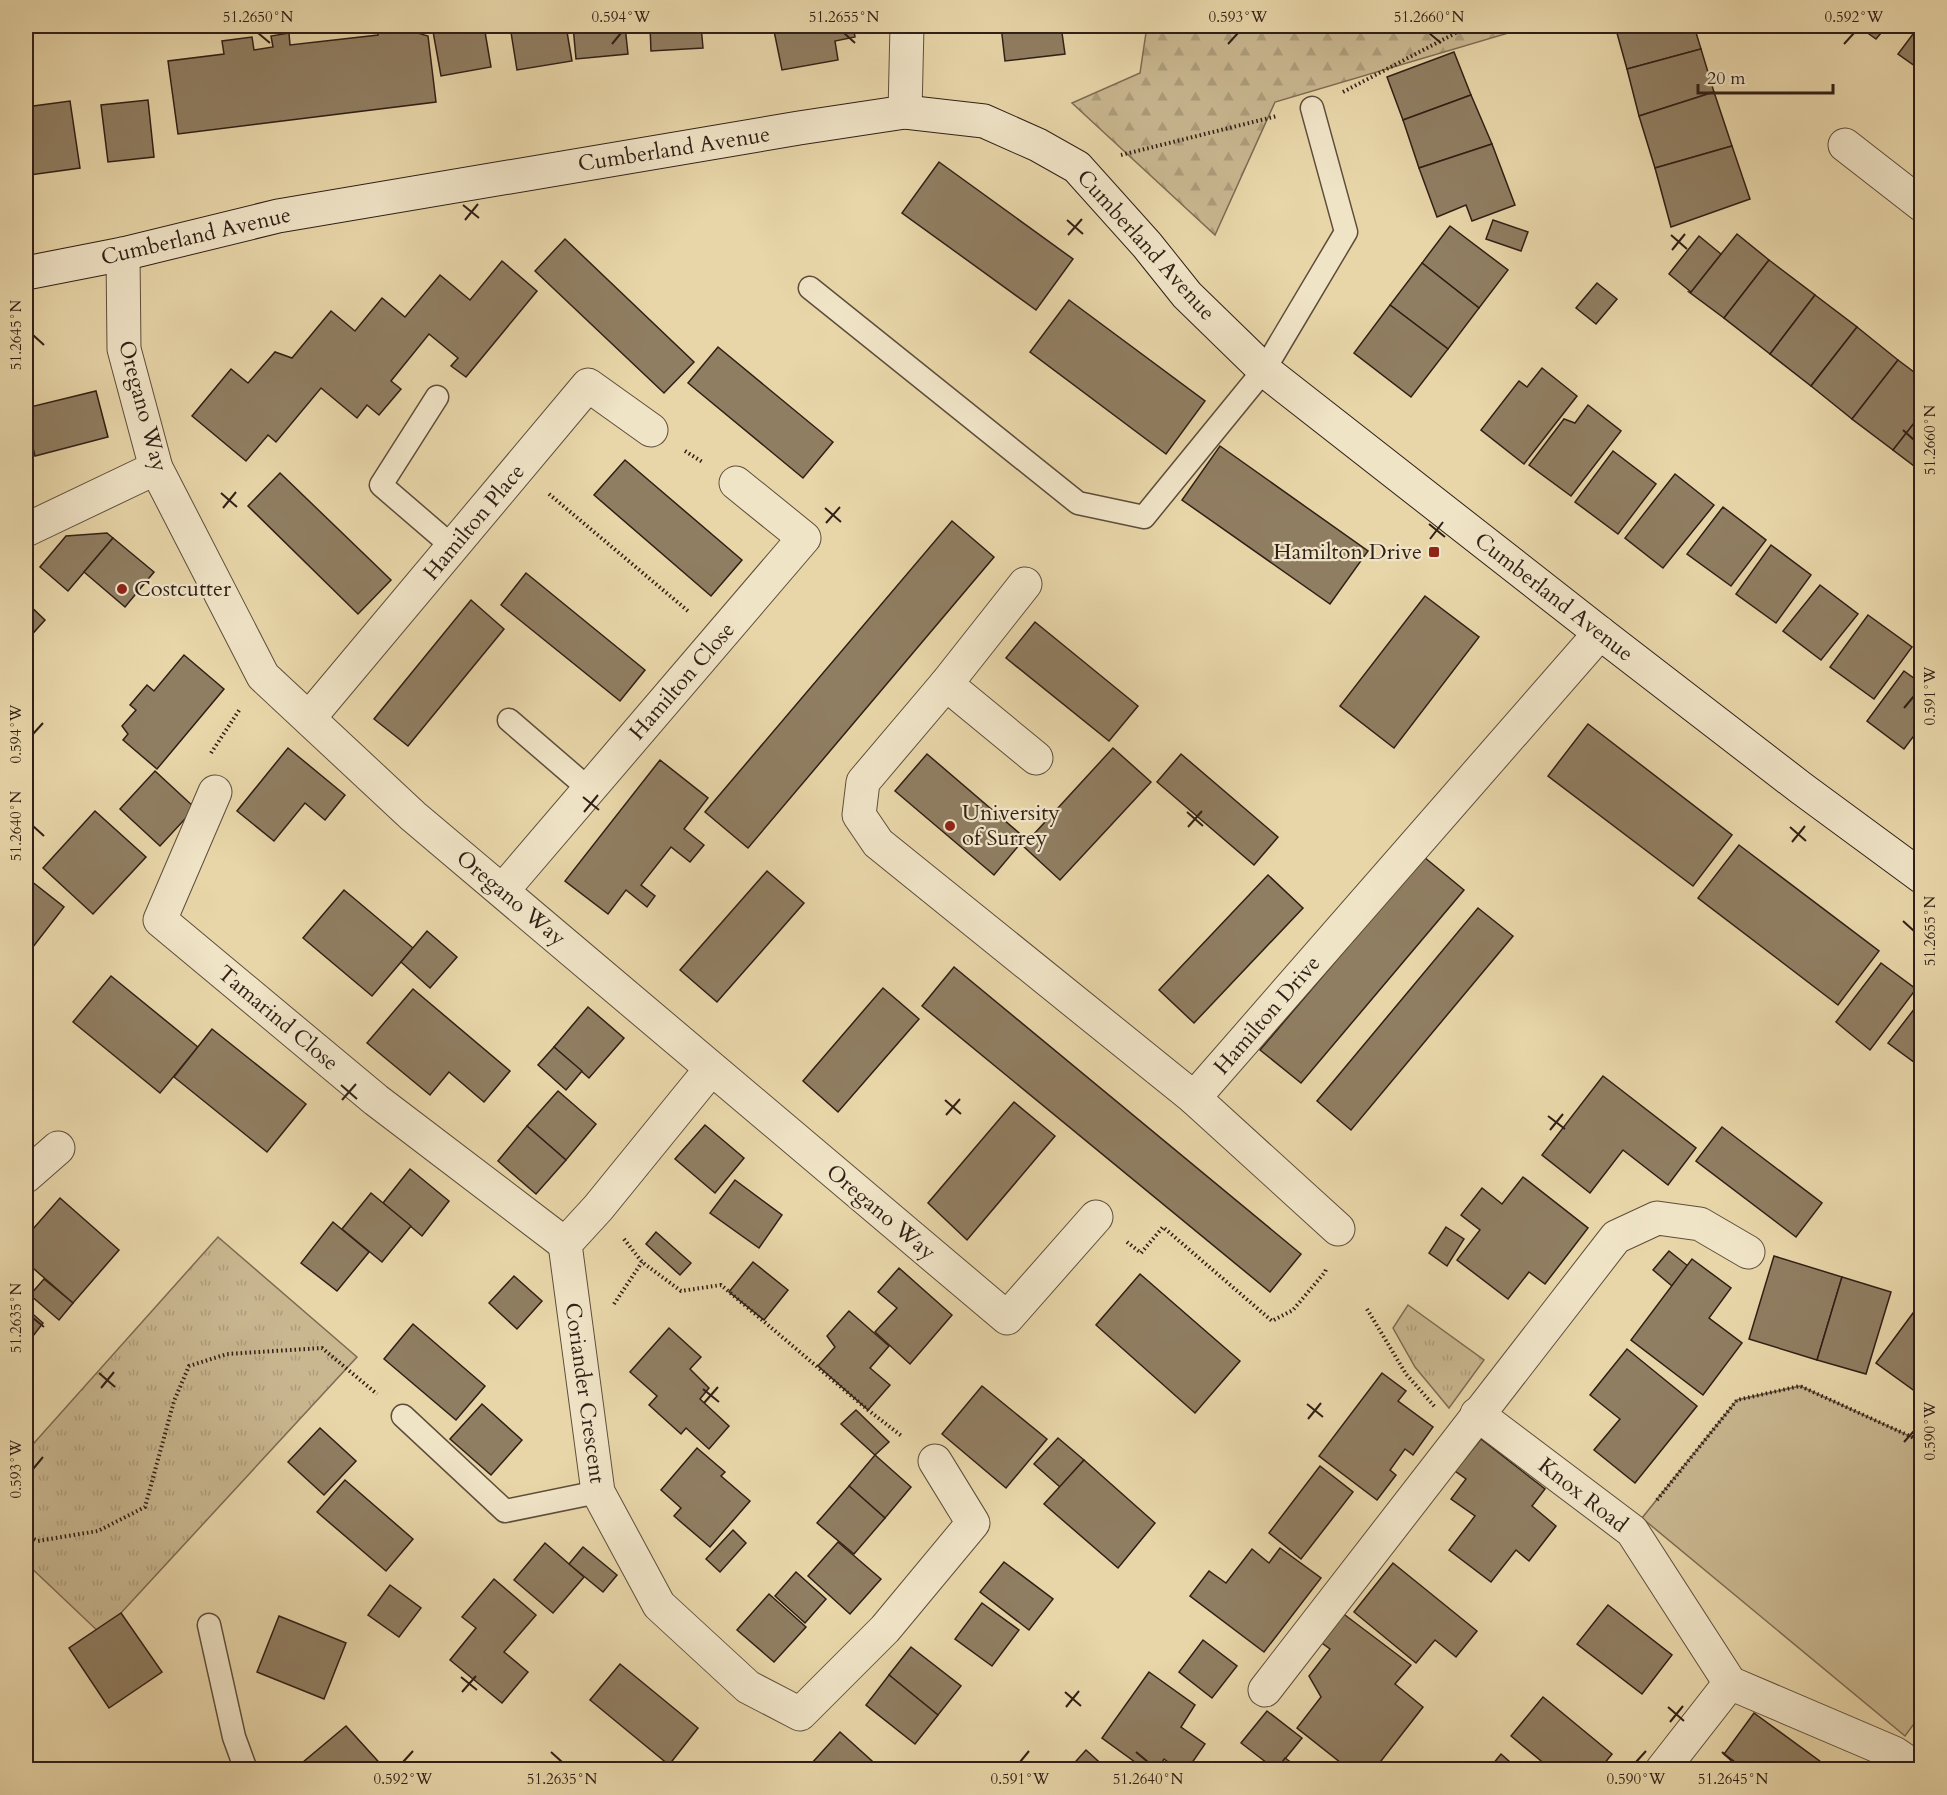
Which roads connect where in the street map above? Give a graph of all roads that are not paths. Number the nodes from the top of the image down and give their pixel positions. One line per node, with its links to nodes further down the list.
1 (908, 26): 3 (street)
2 (1312, 108): 9 (lane)
3 (905, 112): 6 (street, Cumberland Avenue); 9 (street, Cumberland Avenue)
4 (1845, 145): 5 (street)
5 (1922, 205)
6 (123, 254): 7 (street, Cumberland Avenue); 12 (street, Oregano Way)
7 (26, 273)
8 (810, 288): 9 (lane)
9 (1264, 370): 17 (street, Cumberland Avenue)
10 (437, 397): 15 (lane)
11 (651, 430): 15 (street, Hamilton Place)
12 (156, 468): 14 (street); 19 (street, Oregano Way)
13 (736, 483): 22 (street, Hamilton Close)
14 (26, 530)
15 (453, 548): 19 (street, Hamilton Place)
16 (1025, 584): 18 (street)
17 (1600, 633): 24 (street, Cumberland Avenue); 27 (street, Hamilton Drive)
18 (946, 684): 21 (street); 27 (street)
19 (309, 718): 25 (street, Oregano Way)
20 (509, 720): 22 (lane)
21 (1036, 758)
22 (589, 789): 25 (street, Hamilton Close)
23 (215, 792): 32 (street, Tamarind Close)
24 (1922, 877)
25 (503, 891): 26 (street, Oregano Way)
26 (711, 1070): 30 (street, Oregano Way); 32 (street)
27 (1194, 1098): 31 (street)
28 (58, 1148): 29 (street)
29 (26, 1176)
30 (1096, 1217)
31 (1338, 1229)
32 (565, 1244): 37 (street, Coriander Crescent)
33 (1749, 1252): 35 (street)
34 (403, 1416): 37 (lane)
35 (1470, 1423): 39 (street, Knox Road); 40 (street)
36 (935, 1461): 37 (street, Coriander Crescent)
37 (598, 1492)
38 (209, 1625): 41 (lane)
39 (1730, 1683): 42 (street); 43 (street)
40 (1264, 1690)
41 (246, 1770)
42 (1662, 1770)
43 (1919, 1770)

